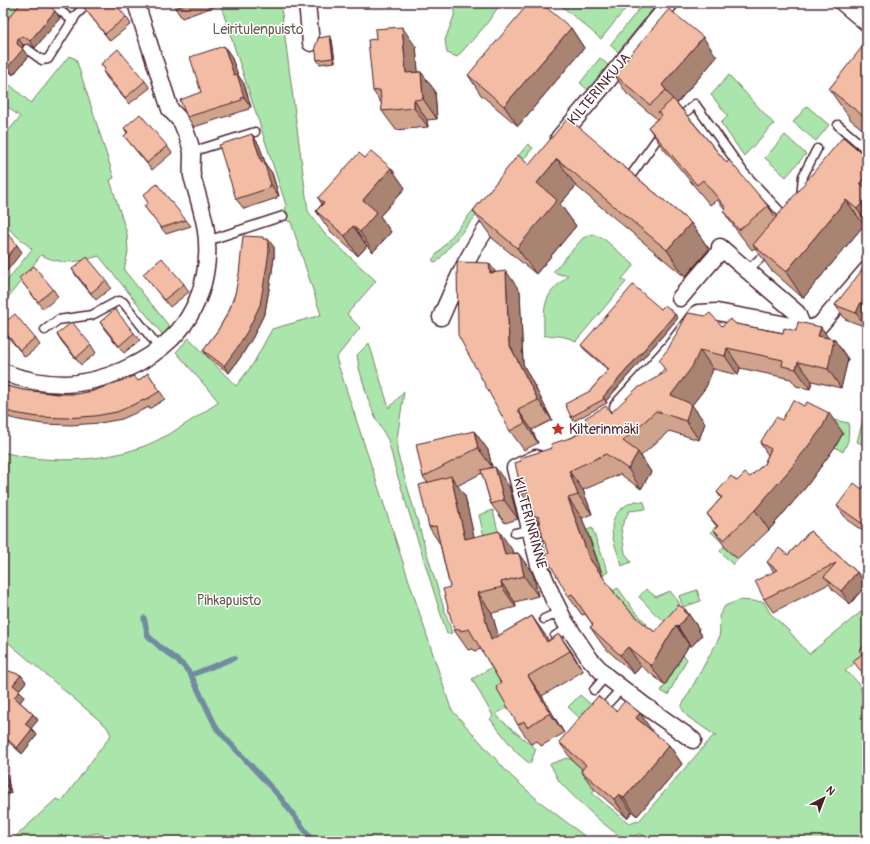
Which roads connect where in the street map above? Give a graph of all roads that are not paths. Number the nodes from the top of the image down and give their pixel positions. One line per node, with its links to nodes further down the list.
1 (51, 3): 7 (lane)
2 (91, 3): 7 (lane)
3 (136, 3): 16 (street)
4 (307, 3): 9 (street)
5 (670, 3): 13 (street, KILTERINKUJA)
6 (843, 3): 8 (street)
7 (73, 21): 10 (lane)
8 (867, 23)
9 (311, 43)
10 (27, 49)
11 (838, 125): 15 (lane)
12 (255, 132): 16 (lane)
13 (551, 147)
14 (817, 148): 19 (lane)
15 (867, 150)
16 (191, 152): 22 (street)
17 (632, 174): 21 (lane)
18 (508, 200): 27 (street)
19 (799, 203)
20 (283, 216): 22 (lane)
21 (791, 223)
22 (207, 241): 30 (street)
23 (775, 244): 24 (lane)
24 (748, 270): 26 (street); 28 (street)
25 (867, 270): 28 (street)
26 (680, 298)
27 (441, 317)
28 (803, 328): 32 (street)
29 (45, 330): 30 (lane)
30 (160, 349): 31 (street)
31 (3, 372)
32 (607, 416)
33 (548, 452): 34 (street, KILTERINRINNE)
34 (560, 612): 35 (lane); 36 (street, KILTERINRINNE)
35 (544, 619)
36 (569, 628): 37 (lane); 38 (street, KILTERINRINNE)
37 (555, 636)
38 (606, 676): 39 (street, KILTERINRINNE); 40 (lane)
39 (622, 688): 41 (lane); 42 (street, KILTERINRINNE)
40 (594, 690)
41 (610, 702)
42 (693, 740)

